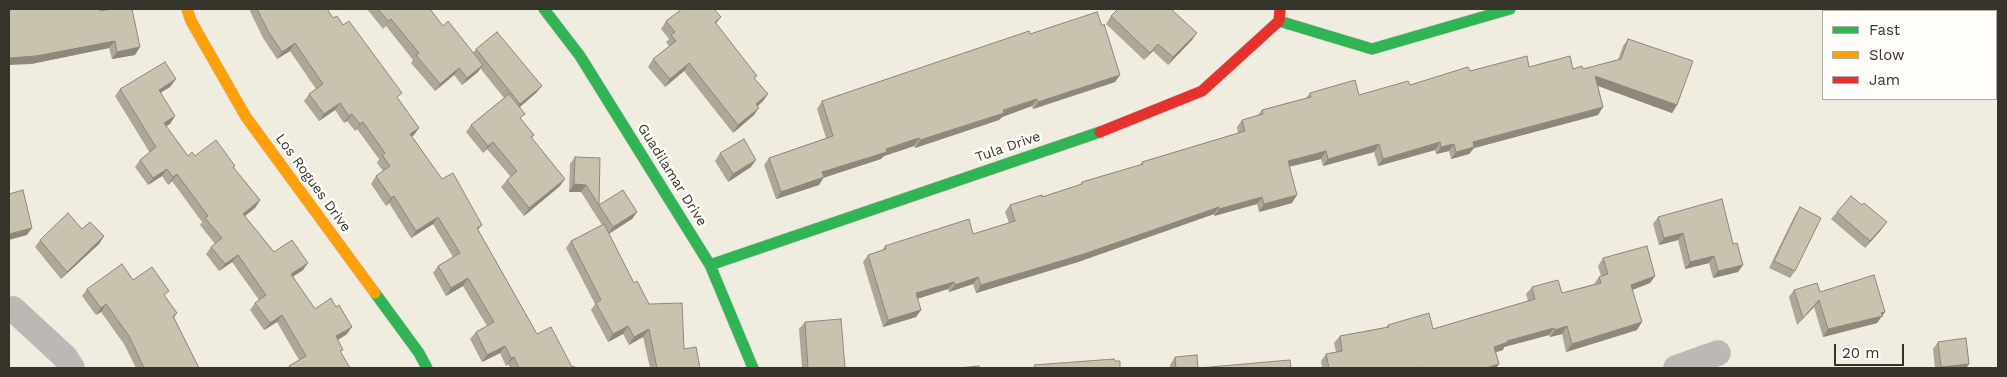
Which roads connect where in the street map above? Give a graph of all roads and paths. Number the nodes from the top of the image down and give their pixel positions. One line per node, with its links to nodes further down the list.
1 (187, 9): 10 (street, Los Rogues Drive)
2 (544, 9): 6 (street, Guadilamar Drive)
3 (1280, 9): 5 (street)
4 (1510, 9): 5 (street)
5 (1280, 21): 6 (street, Tula Drive)
6 (710, 265): 11 (street, Guadilamar Drive)
7 (13, 309): 9 (street)
8 (1718, 353): 12 (street)
9 (72, 368)
10 (427, 368)
11 (753, 368)
12 (1676, 368)

